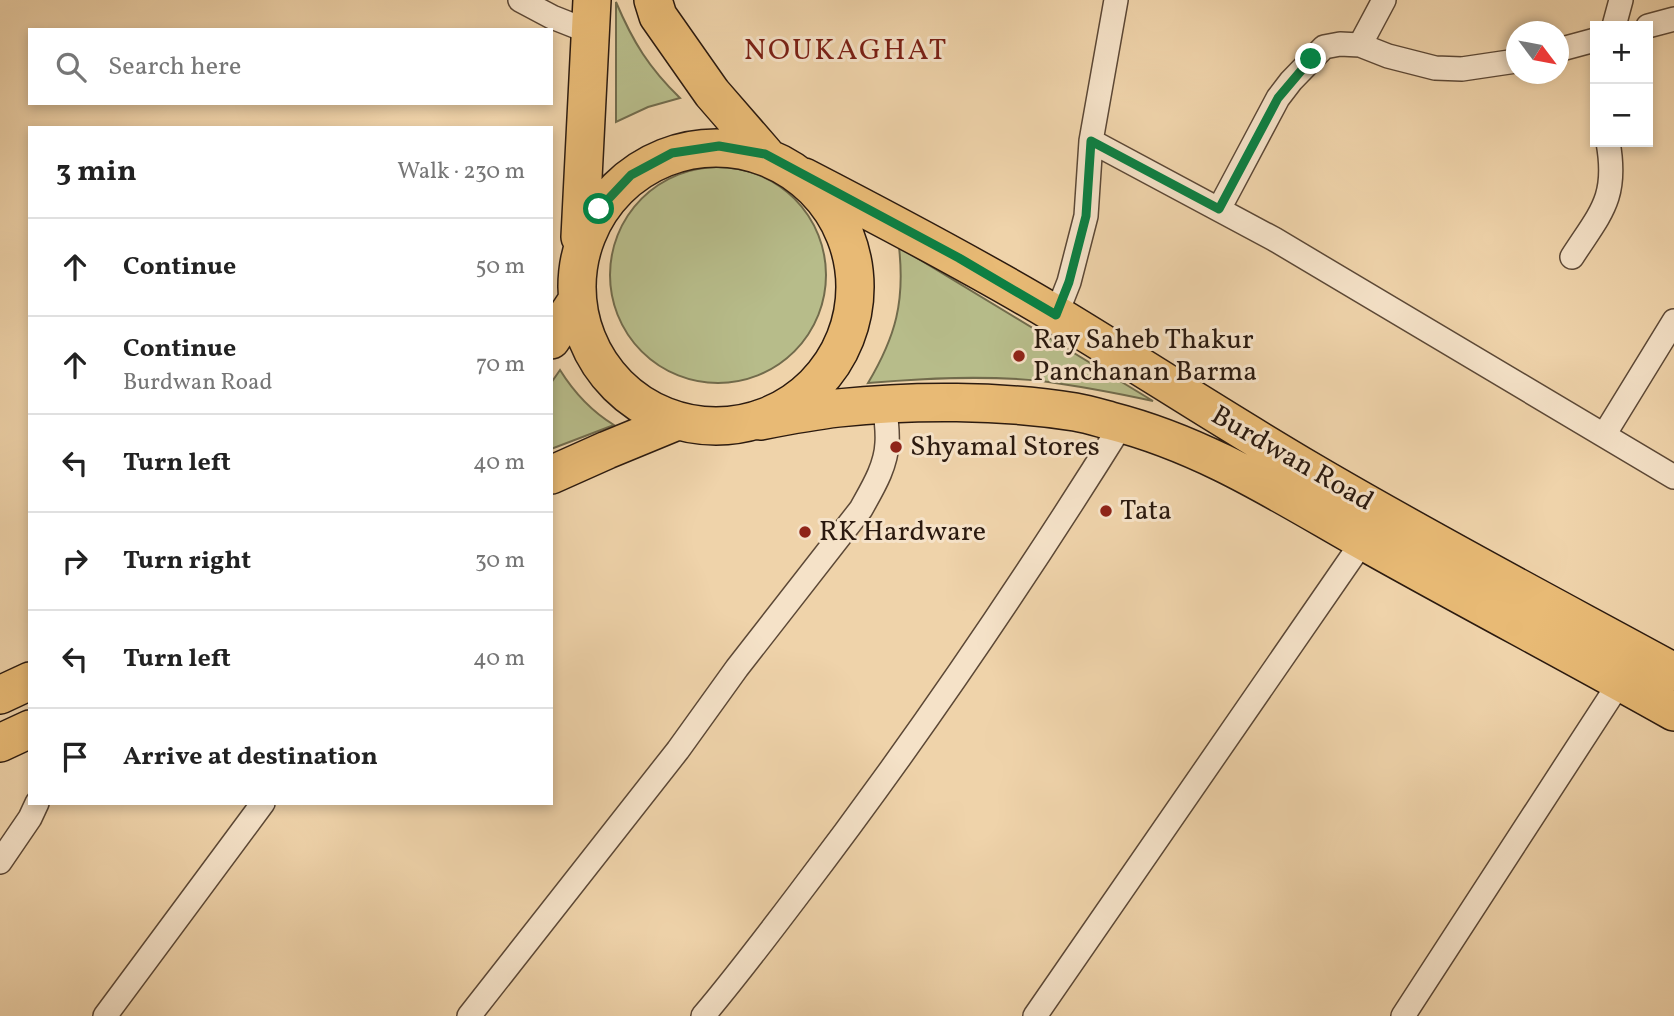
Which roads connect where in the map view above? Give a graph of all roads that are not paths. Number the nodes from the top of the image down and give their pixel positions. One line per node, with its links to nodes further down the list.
1 (520, 0): 6 (street)
2 (653, 0): 16 (main road)
3 (1116, 0): 14 (street)
4 (1384, 0): 10 (street)
5 (1620, 0): 8 (street)
6 (591, 16): 19 (main road)
7 (1674, 19): 9 (street)
8 (1615, 21)
9 (1653, 25)
10 (1360, 45): 13 (street); 18 (street)
11 (1590, 47): 12 (street)
12 (1569, 49)
13 (1506, 63)
14 (1091, 141): 18 (street); 22 (street)
15 (1609, 147): 20 (street)
16 (765, 154): 17 (main road, Burdwan Road); 19 (main road)
17 (804, 177): 22 (main road, Burdwan Road); 26 (main road)
18 (1219, 209): 29 (street)
19 (580, 252): 21 (main road)
20 (1572, 257)
21 (576, 302): 24 (main road); 27 (main road)
22 (1056, 315): 30 (main road, Burdwan Road)
23 (1674, 321): 29 (street)
24 (553, 337)
25 (884, 404): 26 (main road, Burdwan Road); 28 (main road, Burdwan Road); 45 (street)
26 (760, 421): 27 (main road, Burdwan Road)
27 (675, 422): 31 (main road)
28 (1122, 424): 30 (main road, Burdwan Road); 46 (street)
29 (1604, 435): 32 (street)
30 (1278, 472): 33 (main road, Burdwan Road); 34 (main road, Burdwan Road)
31 (553, 474)
32 (1674, 477)
33 (1363, 541): 36 (main road, Burdwan Road); 47 (street)
34 (1674, 671)
35 (28, 682): 37 (main road)
36 (1620, 682): 38 (main road, Burdwan Road); 48 (street)
37 (0, 695)
38 (1674, 712)
39 (28, 730): 40 (main road)
40 (0, 743)
41 (36, 805): 43 (street)
42 (262, 805): 44 (street)
43 (0, 862)
44 (114, 1013)
45 (469, 1016)
46 (703, 1016)
47 (1035, 1016)
48 (1403, 1016)

